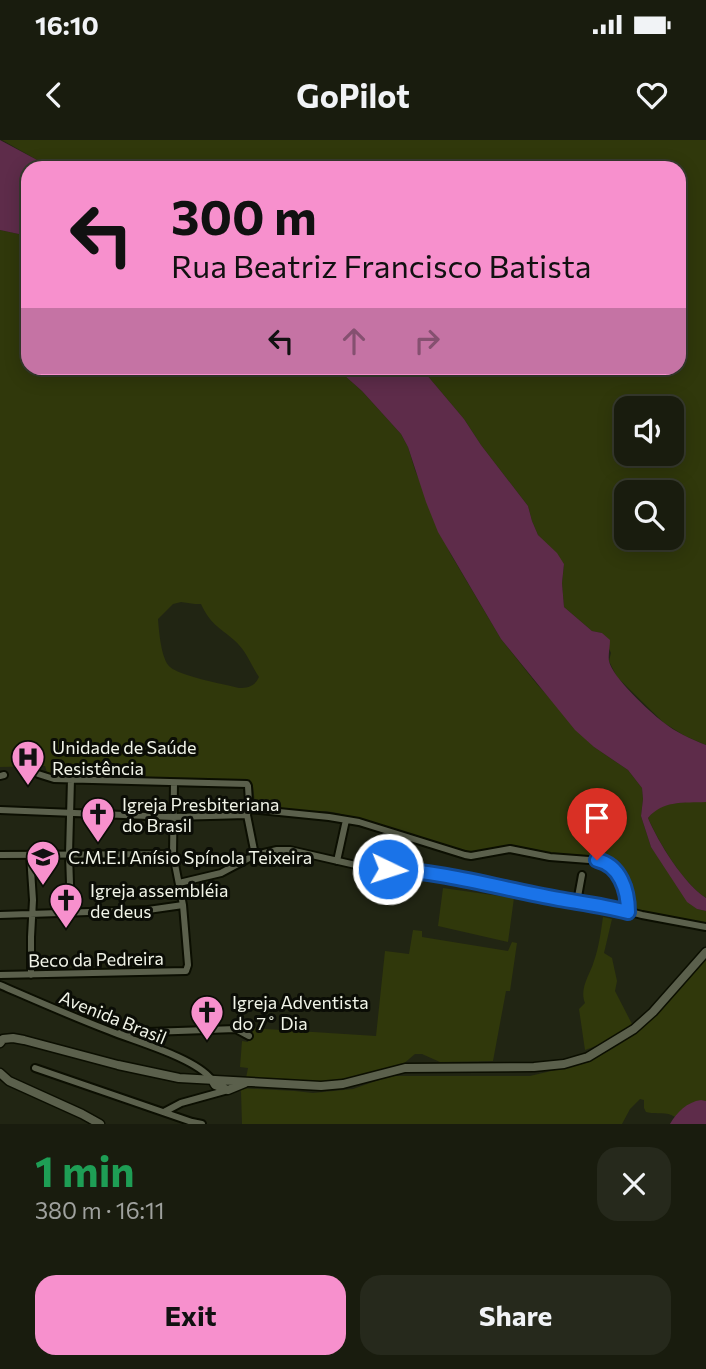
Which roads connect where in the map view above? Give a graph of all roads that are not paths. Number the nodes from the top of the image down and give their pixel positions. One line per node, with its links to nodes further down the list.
1 (38, 774): 2 (street)
2 (71, 779): 3 (street); 5 (street)
3 (174, 783): 6 (street); 7 (street, Beco da Pedreira)
4 (2, 810): 5 (street)
5 (70, 811): 7 (street); 9 (street)
6 (247, 812): 7 (street); 8 (street); 13 (street)
7 (173, 817): 10 (street, Beco da Pedreira)
8 (346, 820): 14 (street); 19 (street)
9 (69, 854): 10 (street); 12 (street); 20 (street)
10 (173, 854): 16 (street, Beco da Pedreira)
11 (0, 855): 12 (street)
12 (30, 855): 22 (street)
13 (255, 855): 14 (street); 16 (street)
14 (337, 861): 17 (street)
15 (582, 875): 17 (street)
16 (179, 883): 18 (street, Beco da Pedreira)
17 (578, 902): 19 (street)
18 (183, 905): 20 (street); 26 (street, Beco da Pedreira)
19 (628, 912): 23 (street)
20 (71, 914): 22 (street)
21 (0, 915): 22 (street)
22 (32, 915): 26 (street)
23 (706, 927)
24 (706, 952): 33 (main road)
25 (0, 975): 26 (street, Beco da Pedreira)
26 (31, 975)
27 (0, 985): 28 (street, Avenida Brasil)
28 (115, 1033): 29 (street); 34 (street, Avenida Brasil)
29 (249, 1036)
30 (1, 1040): 34 (main road)
31 (36, 1068): 37 (street)
32 (0, 1074): 38 (main road)
33 (247, 1082): 34 (main road); 35 (main road)
34 (214, 1083): 35 (main road); 36 (street)
35 (228, 1090): 36 (street)
36 (205, 1097): 37 (street)
37 (164, 1112): 39 (street)
38 (100, 1124)
39 (202, 1124)

